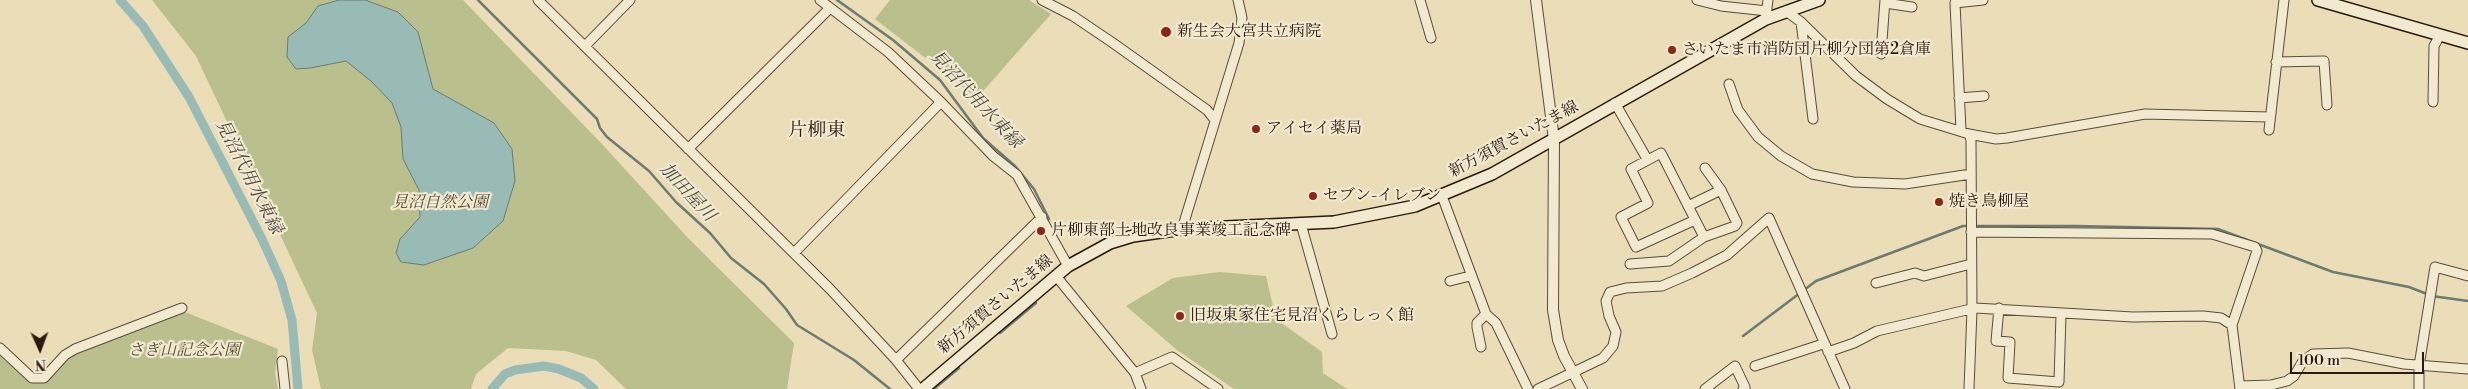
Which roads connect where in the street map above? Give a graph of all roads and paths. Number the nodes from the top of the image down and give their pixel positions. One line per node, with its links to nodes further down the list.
1 (538, 0): 24 (street)
2 (630, 0): 24 (street)
3 (820, 0): 17 (street)
4 (1042, 0): 36 (street)
5 (1238, 0): 36 (street)
6 (1420, 0): 22 (street)
7 (1536, 0): 39 (street)
8 (1697, 0): 19 (street)
9 (1768, 0): 19 (street)
10 (1819, 0): 18 (main road, 新方須賀さいたま線)
11 (1983, 0): 29 (street)
12 (2284, 0): 26 (street)
13 (2318, 0): 15 (main road)
14 (1885, 2): 16 (street); 25 (street)
15 (2350, 4): 21 (main road)
16 (1912, 7)
17 (830, 8): 30 (street); 40 (street)
18 (1786, 11): 19 (main road, 新方須賀さいたま線); 20 (street)
19 (1766, 15): 32 (main road, 新方須賀さいたま線)
20 (1801, 22): 35 (street); 38 (street)
21 (2440, 35): 23 (main road); 31 (street)
22 (1430, 38)
23 (2468, 43)
24 (585, 46): 40 (street)
25 (1881, 54)
26 (2276, 62): 33 (street); 34 (street)
27 (1729, 84): 43 (street)
28 (1984, 96): 29 (street)
29 (1959, 98): 38 (street)
30 (941, 102): 47 (street); 53 (street)
31 (2433, 102)
32 (1615, 103): 39 (main road, 新方須賀さいたま線); 41 (street)
33 (2327, 105)
34 (2270, 118): 37 (street); 38 (street)
35 (1813, 119)
36 (1215, 120): 50 (street)
37 (2268, 130)
38 (1965, 132): 43 (street)
39 (1554, 140): 45 (main road, 新方須賀さいたま線); 78 (street)
40 (688, 149): 53 (street)
41 (1647, 159): 46 (street); 48 (street)
42 (1704, 168): 44 (street)
43 (1971, 174): 51 (street)
44 (1721, 190): 46 (street); 52 (street)
45 (1442, 196): 49 (main road, 新方須賀さいたま線); 59 (street)
46 (1688, 206): 48 (street)
47 (1042, 217): 56 (street); 73 (street)
48 (1695, 220): 52 (street)
49 (1301, 224): 50 (main road, 新方須賀さいたま線); 68 (street)
50 (1182, 229): 56 (main road, 新方須賀さいたま線)
51 (1971, 232): 55 (street); 67 (street)
52 (1704, 237): 54 (street)
53 (794, 253): 73 (street)
54 (1630, 264)
55 (1972, 264): 61 (street); 64 (street)
56 (1068, 266): 58 (main road, 新方須賀さいたま線)
57 (2468, 273): 76 (street)
58 (1056, 276): 79 (street); 82 (main road, 新方須賀さいたま線)
59 (1470, 276): 60 (street); 65 (street)
60 (1450, 281)
61 (1876, 283)
62 (182, 308): 71 (street)
63 (1999, 308): 64 (street); 66 (street); 66 (street)
64 (1972, 310): 72 (street); 91 (street)
65 (1486, 314): 70 (street); 85 (street)
66 (2060, 314): 67 (street)
67 (2232, 325): 80 (street)
68 (1332, 334)
69 (1823, 344): 72 (street); 75 (street); 78 (street)
70 (1482, 347)
71 (0, 348)
72 (1828, 352): 90 (street)
73 (896, 360): 82 (street)
74 (282, 361): 81 (street)
75 (1755, 366)
76 (2419, 366): 77 (street); 80 (street); 92 (street)
77 (2468, 369)
78 (1573, 372): 86 (street); 87 (street)
79 (1135, 373): 83 (street); 84 (street)
80 (2240, 388)
81 (286, 389)
82 (921, 389)
83 (1142, 389)
84 (1218, 389)
85 (1528, 389)
86 (1538, 389)
87 (1582, 389)
88 (1705, 389): 89 (street)
89 (1743, 389)
90 (1845, 389)
91 (1969, 389)
92 (2419, 389)

